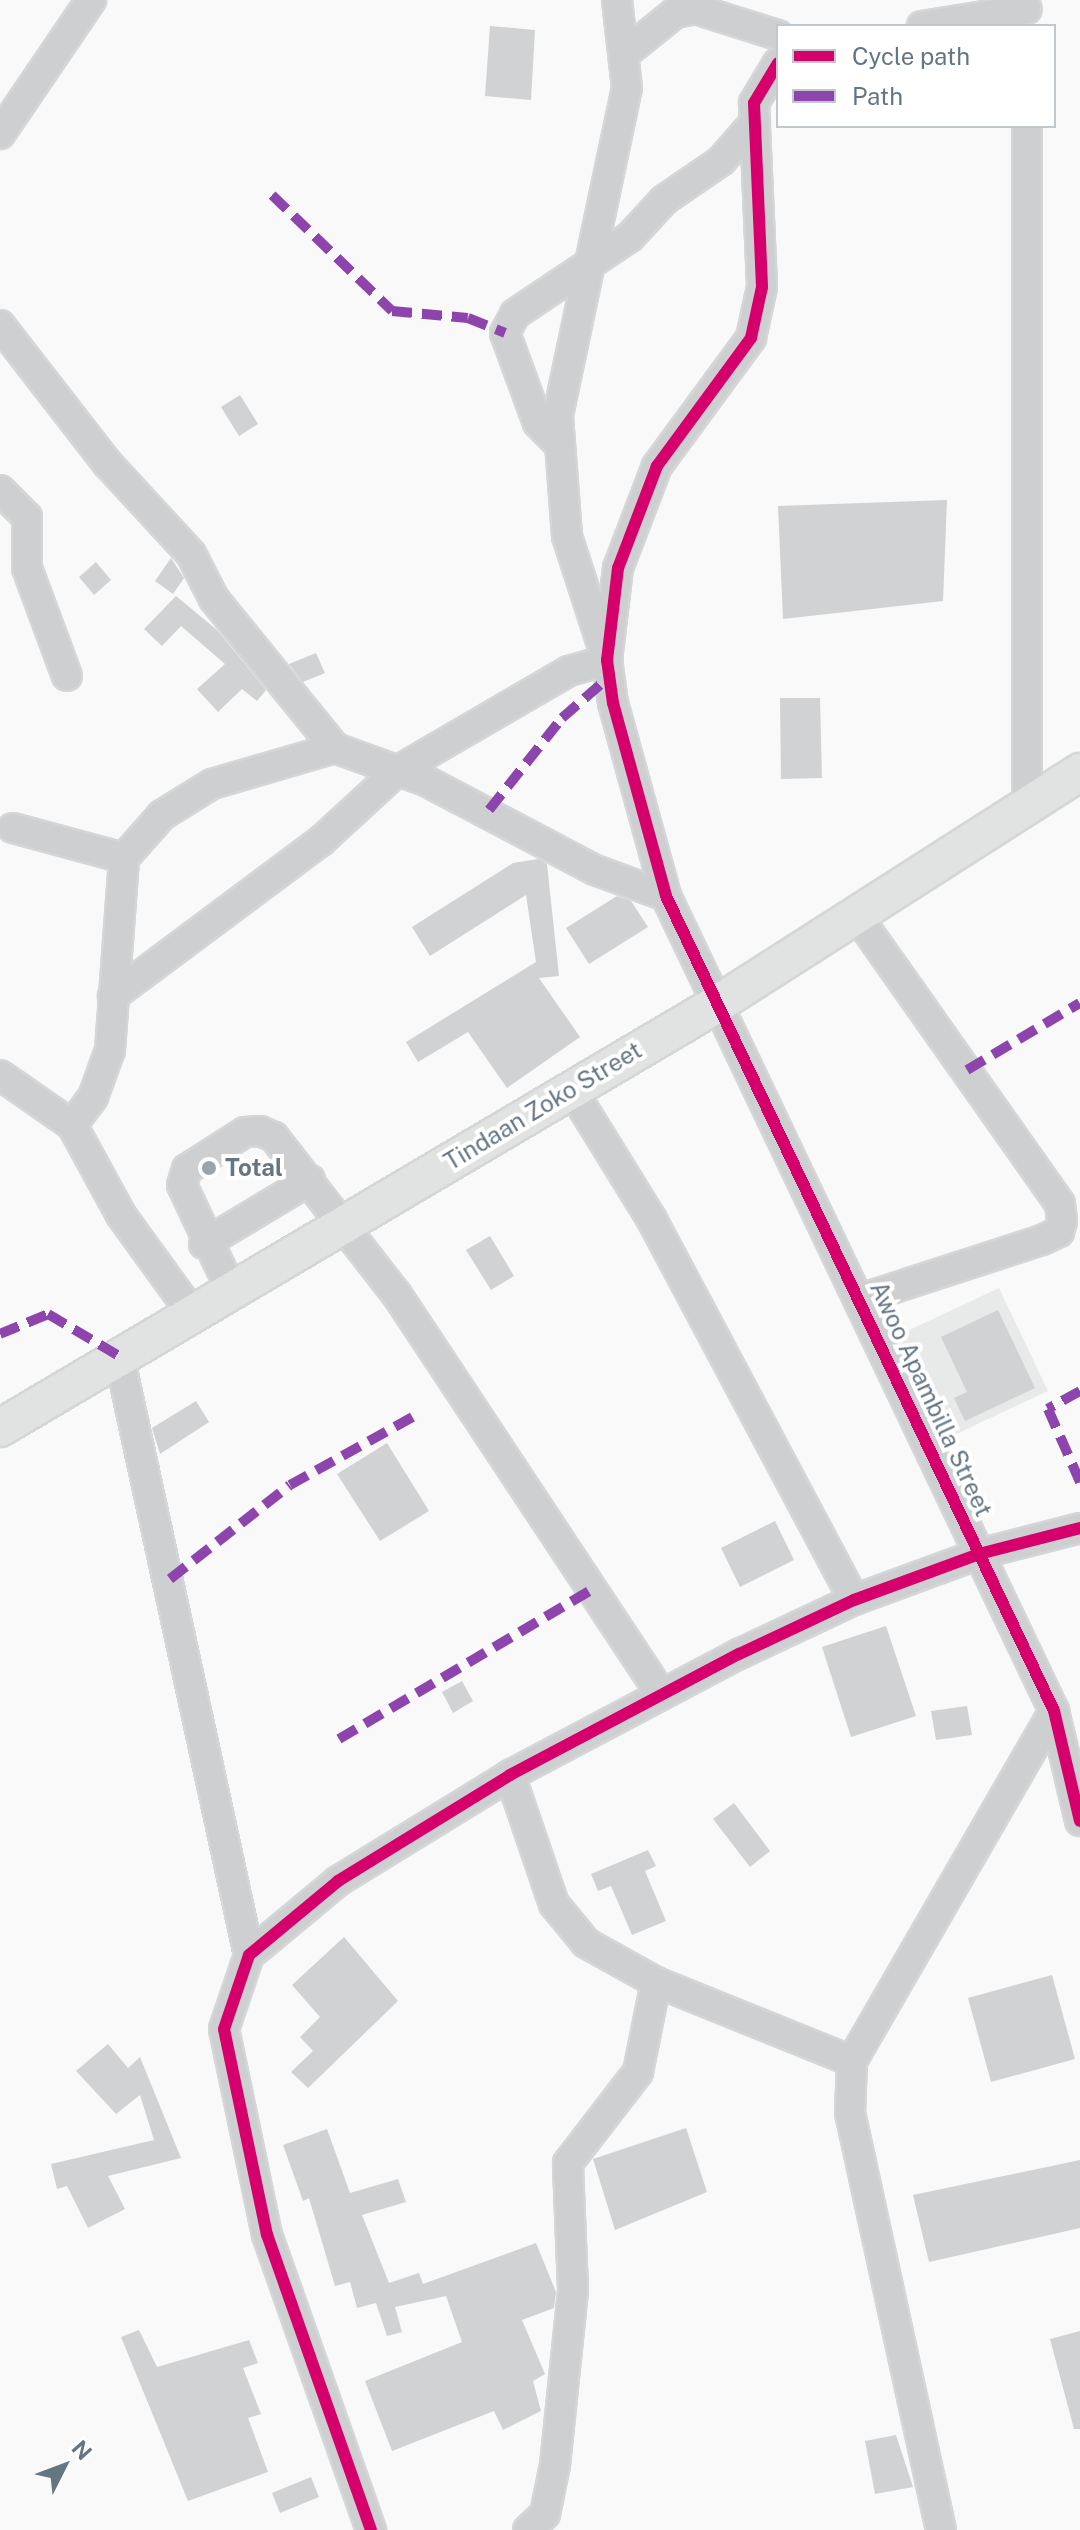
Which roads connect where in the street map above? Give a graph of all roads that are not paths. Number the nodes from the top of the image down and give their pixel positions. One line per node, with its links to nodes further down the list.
1 (91, 0): 10 (street)
2 (617, 0): 6 (street, Awoo Apambilla Street)
3 (1027, 12): 4 (street)
4 (937, 24)
5 (776, 34): 6 (street)
6 (624, 54): 11 (street, Awoo Apambilla Street)
7 (776, 66): 8 (street)
8 (755, 122): 11 (street); 15 (street)
9 (1027, 128): 20 (street)
10 (0, 134)
11 (593, 266): 13 (street, Awoo Apambilla Street); 13 (street)
12 (0, 325): 17 (street)
13 (560, 445): 15 (street, Awoo Apambilla Street)
14 (0, 490): 16 (street)
15 (607, 660): 18 (street); 23 (street, Awoo Apambilla Street)
16 (67, 676)
17 (335, 748): 18 (street); 22 (street)
18 (397, 771): 23 (street); 25 (street)
19 (1080, 772): 20 (main road, Tindaan Zoko Street)
20 (1027, 809): 24 (main road, Tindaan Zoko Street)
21 (13, 828): 22 (street)
22 (124, 858): 25 (street)
23 (666, 896): 26 (street, Awoo Apambilla Street)
24 (857, 916): 26 (main road, Tindaan Zoko Street); 34 (street)
25 (113, 996): 29 (street)
26 (719, 1003): 28 (main road, Tindaan Zoko Street); 34 (street, Awoo Apambilla Street)
27 (0, 1075): 29 (street)
28 (570, 1087): 31 (main road, Tindaan Zoko Street); 40 (street)
29 (72, 1125): 35 (street)
30 (310, 1180): 31 (street); 32 (street); 32 (street)
31 (343, 1226): 33 (main road, Tindaan Zoko Street); 41 (street)
32 (204, 1244): 33 (street)
33 (232, 1292): 35 (main road, Tindaan Zoko Street)
34 (860, 1299): 39 (street, Awoo Apambilla Street)
35 (194, 1316): 36 (main road, Tindaan Zoko Street)
36 (119, 1356): 37 (main road, Tindaan Zoko Street); 45 (street)
37 (0, 1428)
38 (1080, 1528): 39 (street)
39 (979, 1554): 40 (street); 42 (street, Awoo Apambilla Street)
40 (854, 1600): 41 (street)
41 (661, 1694): 43 (street)
42 (1054, 1711): 44 (street, Awoo Apambilla Street); 47 (street)
43 (510, 1775): 45 (street); 46 (street)
44 (1080, 1821)
45 (249, 1955): 48 (street)
46 (656, 1982): 47 (street); 49 (street)
47 (852, 2061): 50 (street)
48 (371, 2530)
49 (528, 2530)
50 (941, 2530)

